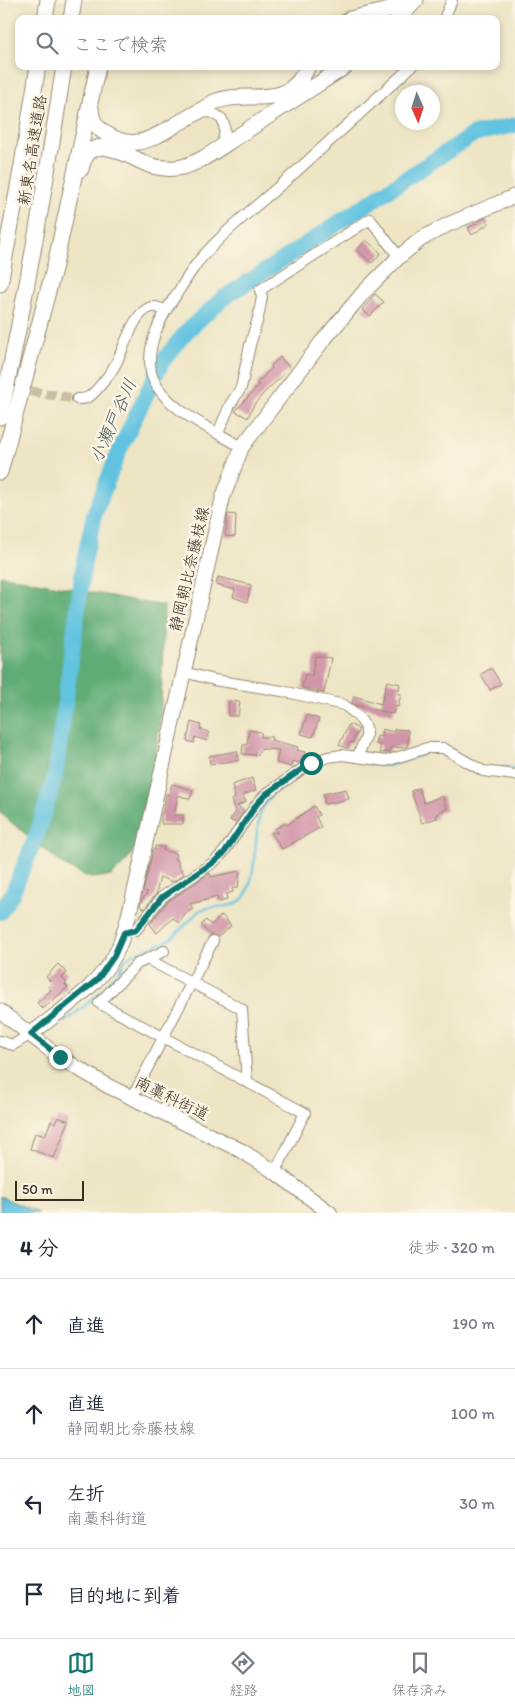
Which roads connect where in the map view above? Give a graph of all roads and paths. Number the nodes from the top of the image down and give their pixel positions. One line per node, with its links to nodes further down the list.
1 (48, 0): 6 (highway)
2 (74, 0): 7 (highway)
3 (405, 0): 8 (highway)
4 (416, 0): 9 (highway)
5 (452, 0): 10 (street)
6 (46, 15)
7 (72, 15)
8 (365, 15)
9 (402, 15)
10 (446, 15)
11 (37, 70): 23 (highway, 新東名高速道路)
12 (63, 70): 26 (highway, 新東名高速道路)
13 (97, 70): 17 (highway)
14 (305, 70): 18 (highway)
15 (340, 70): 19 (highway)
16 (408, 70): 24 (street)
17 (92, 91): 18 (highway); 21 (highway)
18 (194, 114): 19 (street)
19 (220, 148): 21 (highway)
20 (515, 196): 22 (main road, 静岡朝比奈藤枝線)
21 (65, 218): 29 (highway)
22 (399, 257): 27 (street); 28 (main road, 静岡朝比奈藤枝線)
23 (0, 284)
24 (166, 310): 25 (street); 27 (street)
25 (77, 399)
26 (0, 416)
27 (218, 433): 28 (street)
28 (242, 447): 30 (main road, 静岡朝比奈藤枝線)
29 (0, 472)
30 (184, 672): 31 (street); 33 (main road, 静岡朝比奈藤枝線)
31 (357, 757): 32 (street); 33 (street)
32 (515, 775)
33 (124, 933): 39 (main road, 静岡朝比奈藤枝線)
34 (213, 941): 37 (street)
35 (164, 951): 36 (street)
36 (147, 959): 37 (street); 40 (street)
37 (191, 982): 40 (street); 42 (street)
38 (0, 1011): 39 (main road, 南藁科街道)
39 (31, 1034): 41 (street); 43 (main road, 南藁科街道)
40 (162, 1037): 42 (street); 43 (street)
41 (0, 1041)
42 (248, 1082): 44 (street)
43 (132, 1098): 44 (main road, 南藁科街道)
44 (275, 1172): 45 (main road, 南藁科街道)
45 (330, 1213)

